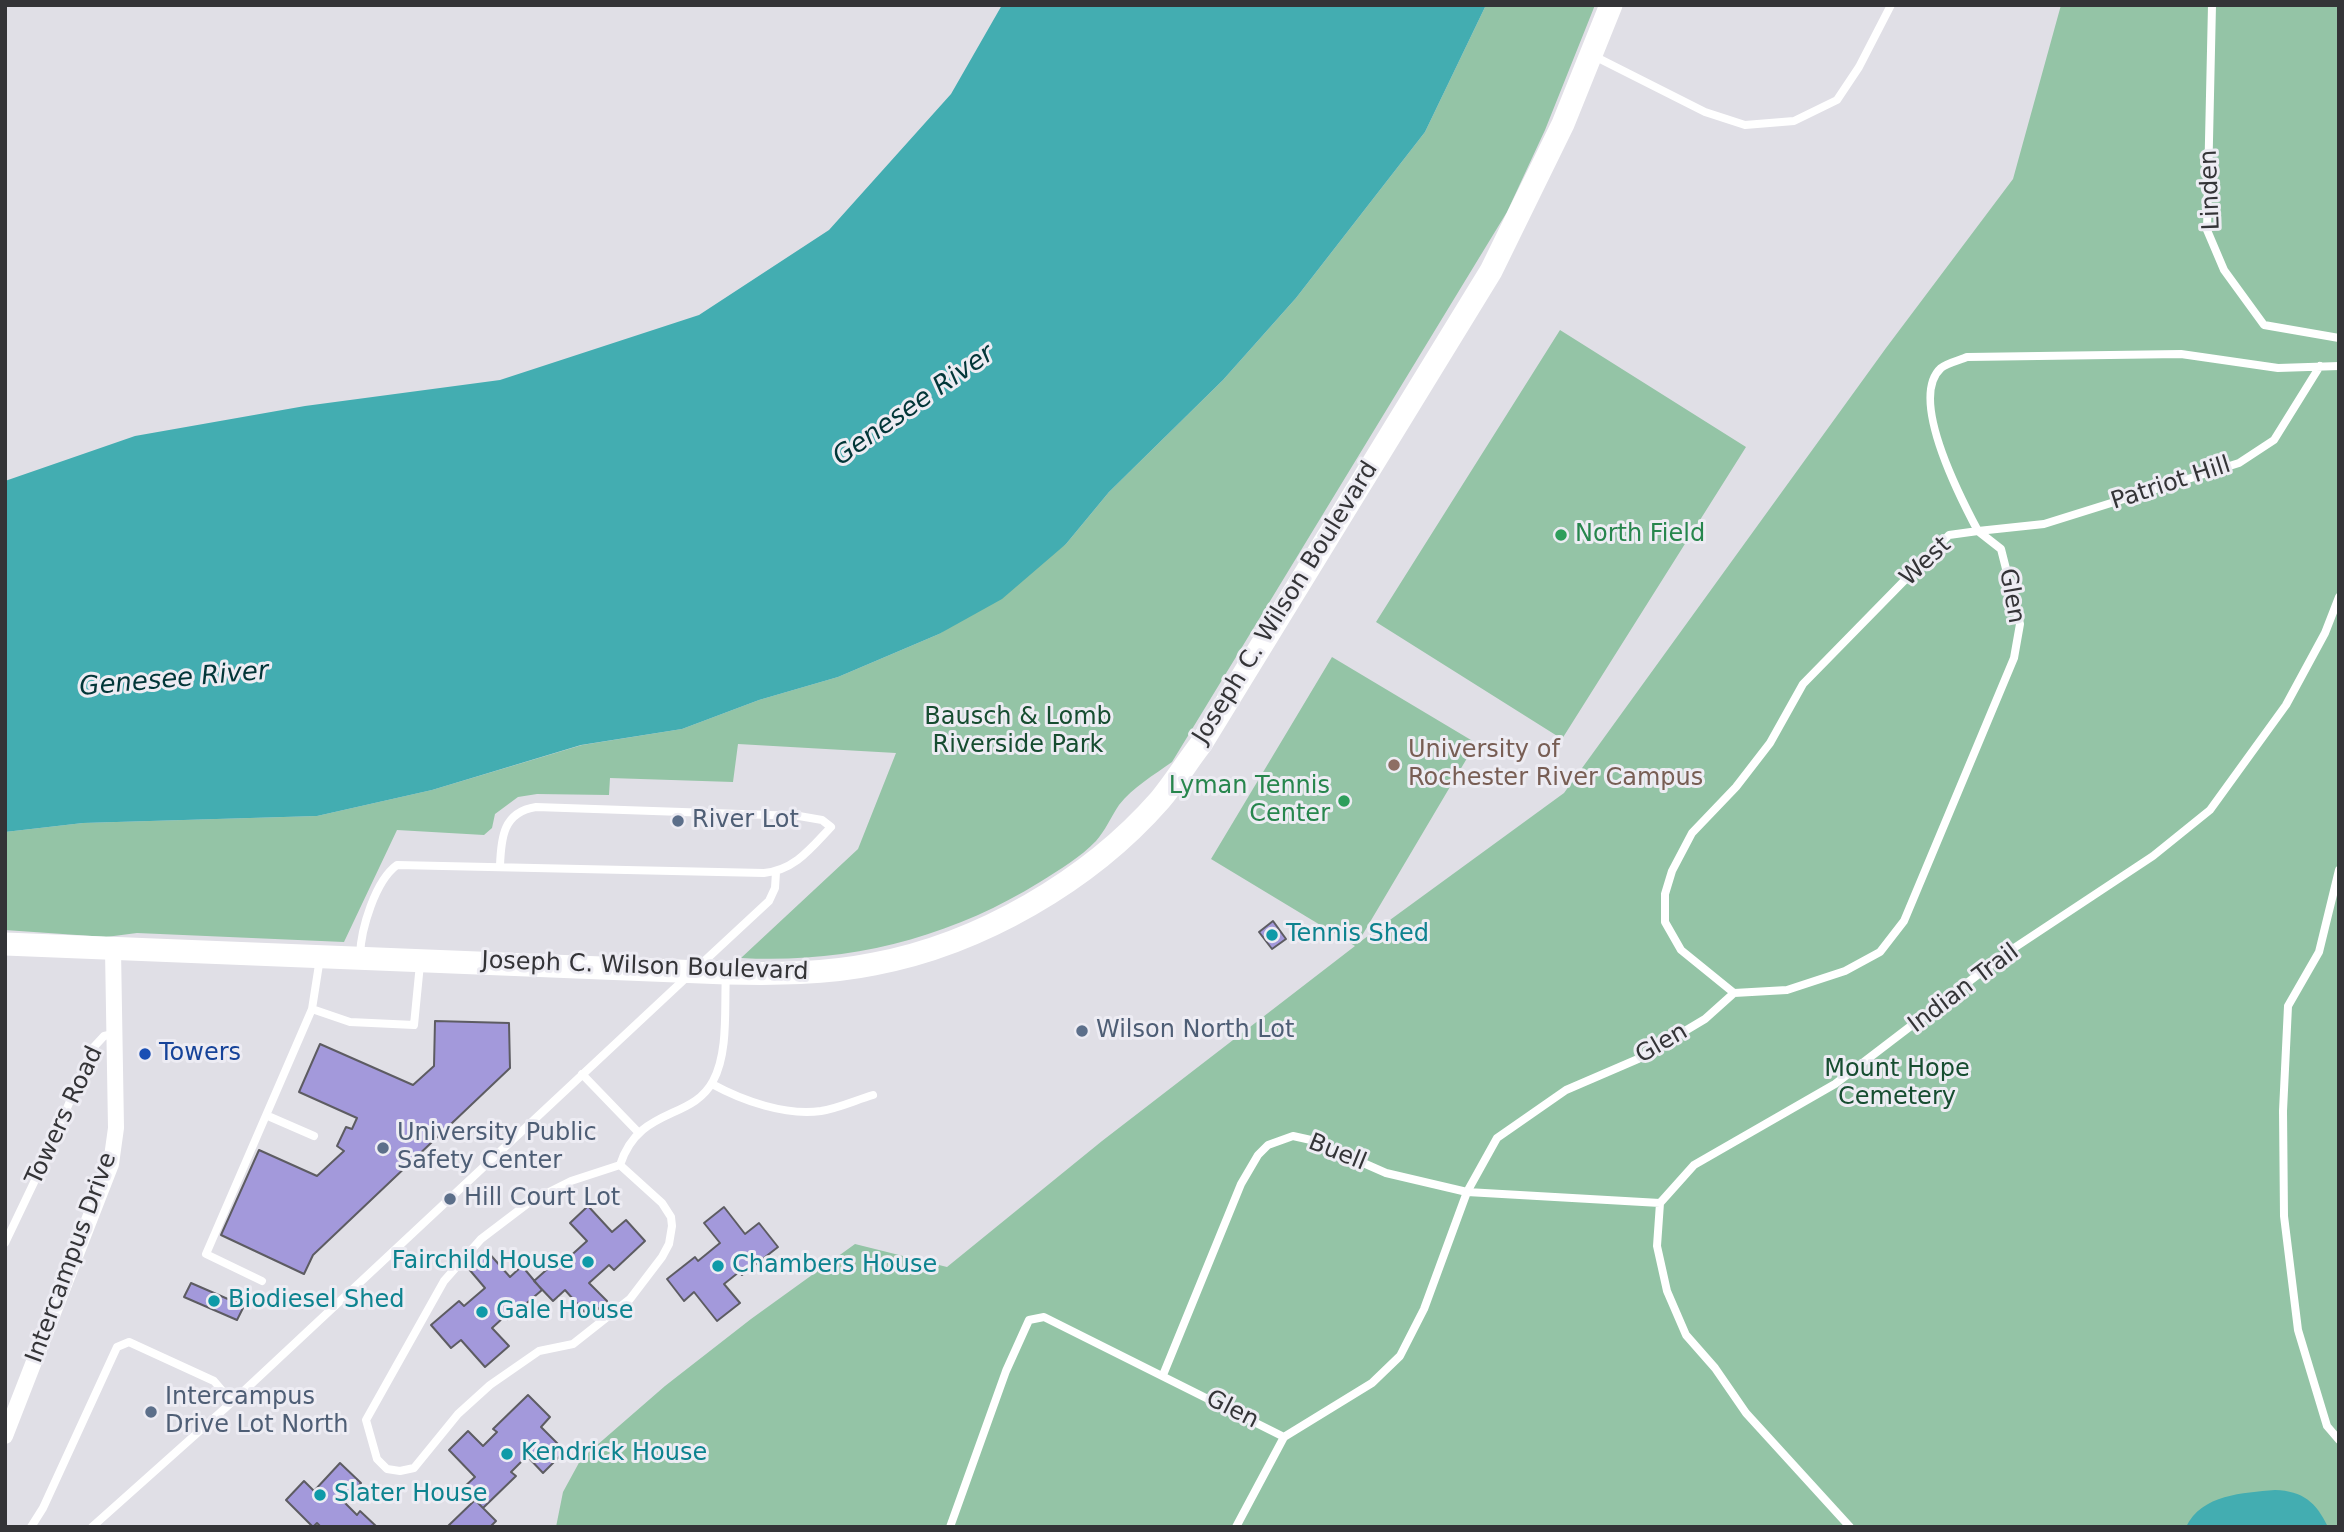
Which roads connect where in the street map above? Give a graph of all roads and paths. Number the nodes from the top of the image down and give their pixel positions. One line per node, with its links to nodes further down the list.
1 (1611, 5): 4 (street, Joseph C. Wilson Boulevard)
2 (1891, 5): 4 (lane)
3 (2212, 5): 5 (lane, Linden)
4 (1591, 55): 18 (street, Joseph C. Wilson Boulevard)
5 (2339, 338)
6 (2320, 366): 7 (lane, West); 8 (lane, Patriot Hill); 8 (lane, West)
7 (2339, 366)
8 (1978, 531): 19 (lane, Glen); 19 (lane, West)
9 (2339, 597): 30 (lane, Indian Trail)
10 (500, 866): 12 (lane); 12 (lane); 16 (lane)
11 (2339, 870): 37 (lane)
12 (776, 872): 22 (lane)
13 (5, 944): 14 (street, Joseph C. Wilson Boulevard)
14 (113, 950): 15 (street, Joseph C. Wilson Boulevard); 21 (street, Intercampus Drive)
15 (320, 956): 16 (street, Joseph C. Wilson Boulevard); 20 (lane)
16 (360, 957): 17 (street, Joseph C. Wilson Boulevard)
17 (421, 960): 18 (street, Joseph C. Wilson Boulevard); 20 (lane)
18 (726, 973): 23 (lane)
19 (1734, 993): 29 (lane, Glen)
20 (312, 1009): 25 (lane)
21 (113, 1034): 31 (lane, Towers Road); 35 (street, Intercampus Drive)
22 (582, 1074): 26 (lane); 34 (lane)
23 (712, 1084): 24 (lane); 26 (lane)
24 (873, 1095)
25 (268, 1116): 27 (lane); 32 (lane)
26 (638, 1132): 28 (lane)
27 (314, 1136)
28 (620, 1165): 28 (lane)
29 (1467, 1192): 30 (lane, Buell); 33 (lane, Buell); 36 (lane, Glen)
30 (1660, 1203): 42 (lane)
31 (5, 1243)
32 (262, 1280)
33 (1163, 1374): 36 (lane, Glen); 40 (lane, Glen)
34 (232, 1402): 38 (lane); 39 (lane)
35 (5, 1436)
36 (1284, 1437): 41 (lane)
37 (2339, 1440)
38 (31, 1527)
39 (92, 1527)
40 (950, 1527)
41 (1236, 1527)
42 (1850, 1527)

